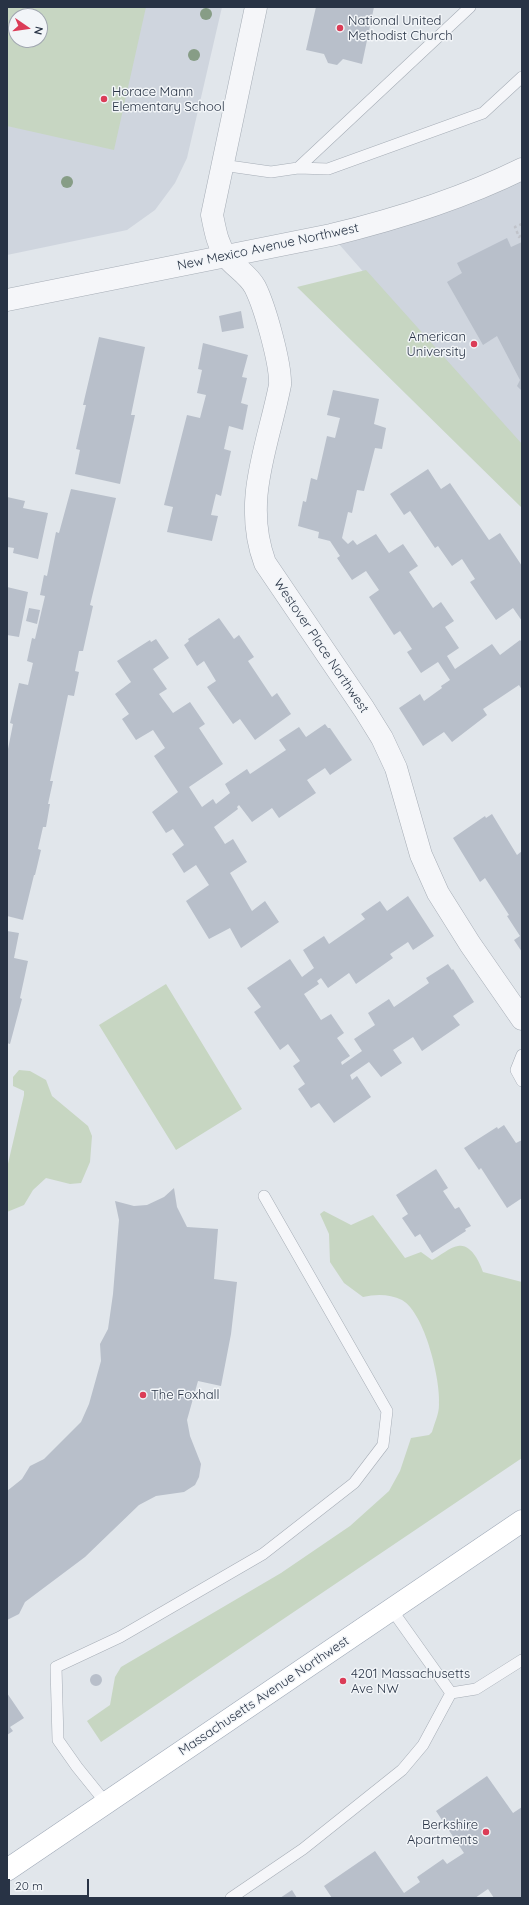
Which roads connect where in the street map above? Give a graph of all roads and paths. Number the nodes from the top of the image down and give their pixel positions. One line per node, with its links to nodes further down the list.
1 (256, 7): 4 (street, Westover Place Northwest)
2 (470, 7): 5 (lane)
3 (522, 77): 5 (lane)
4 (222, 165): 5 (lane); 9 (street, Westover Place Northwest)
5 (298, 168)
6 (522, 169): 9 (street, New Mexico Avenue Northwest)
7 (522, 224): 8 (path)
8 (522, 235)
9 (226, 256): 10 (street, New Mexico Avenue Northwest); 11 (street, Westover Place Northwest)
10 (7, 300)
11 (522, 1019)
12 (522, 1055): 13 (lane)
13 (522, 1081)
14 (264, 1196): 19 (lane)
15 (522, 1522): 16 (main road, Massachusetts Avenue Northwest)
16 (392, 1610): 18 (lane); 19 (main road, Massachusetts Avenue Northwest)
17 (522, 1660): 18 (lane)
18 (451, 1693): 21 (lane)
19 (106, 1803): 20 (main road, Massachusetts Avenue Northwest)
20 (7, 1870)
21 (231, 1898)

